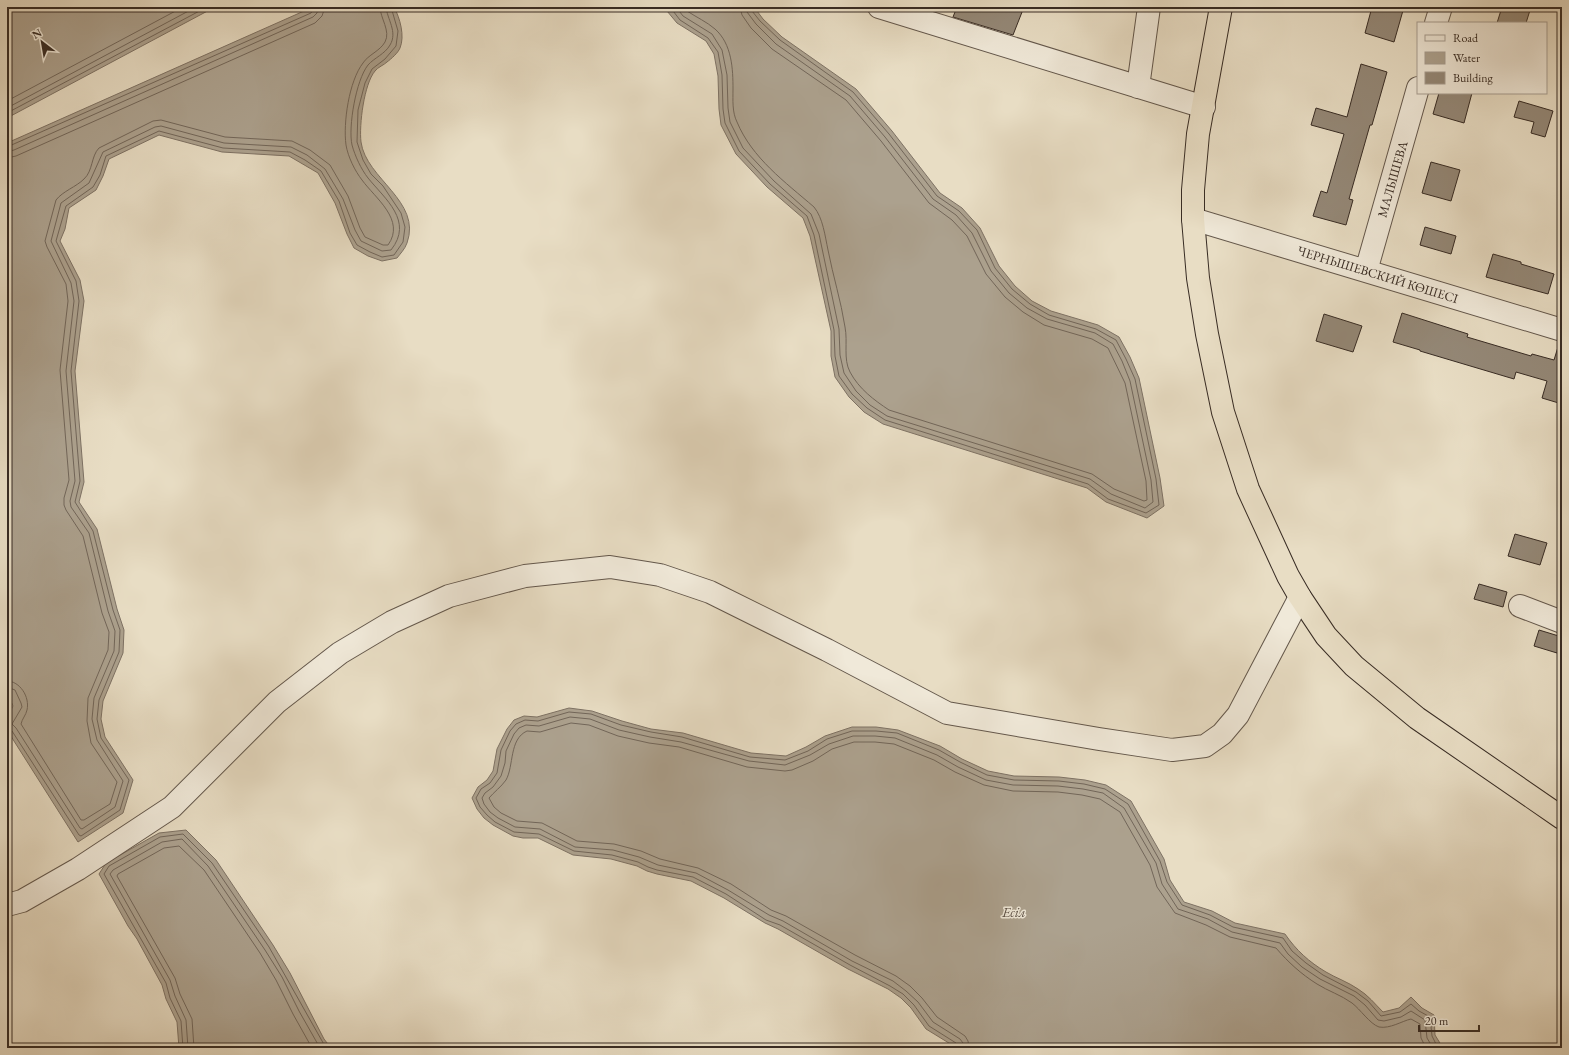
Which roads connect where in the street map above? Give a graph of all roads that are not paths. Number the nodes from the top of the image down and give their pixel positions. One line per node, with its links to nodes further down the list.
1 (879, 7): 6 (street)
2 (1149, 7): 6 (street)
3 (1221, 7): 8 (highway)
4 (1441, 7): 5 (street)
5 (1436, 22)
6 (1138, 87): 8 (street)
7 (1417, 92): 10 (street, МАЛЫШЕВА)
8 (1204, 107): 9 (highway)
9 (1193, 218): 10 (street, ЧЕРНЫШЕВСКИЙ КӨШЕСІ); 12 (highway)
10 (1366, 271): 11 (street, ЧЕРНЫШЕВСКИЙ КӨШЕСІ)
11 (1562, 330)
12 (1300, 597): 15 (highway); 16 (street)
13 (1520, 606): 14 (street)
14 (1562, 622)
15 (1562, 818)
16 (7, 905)

